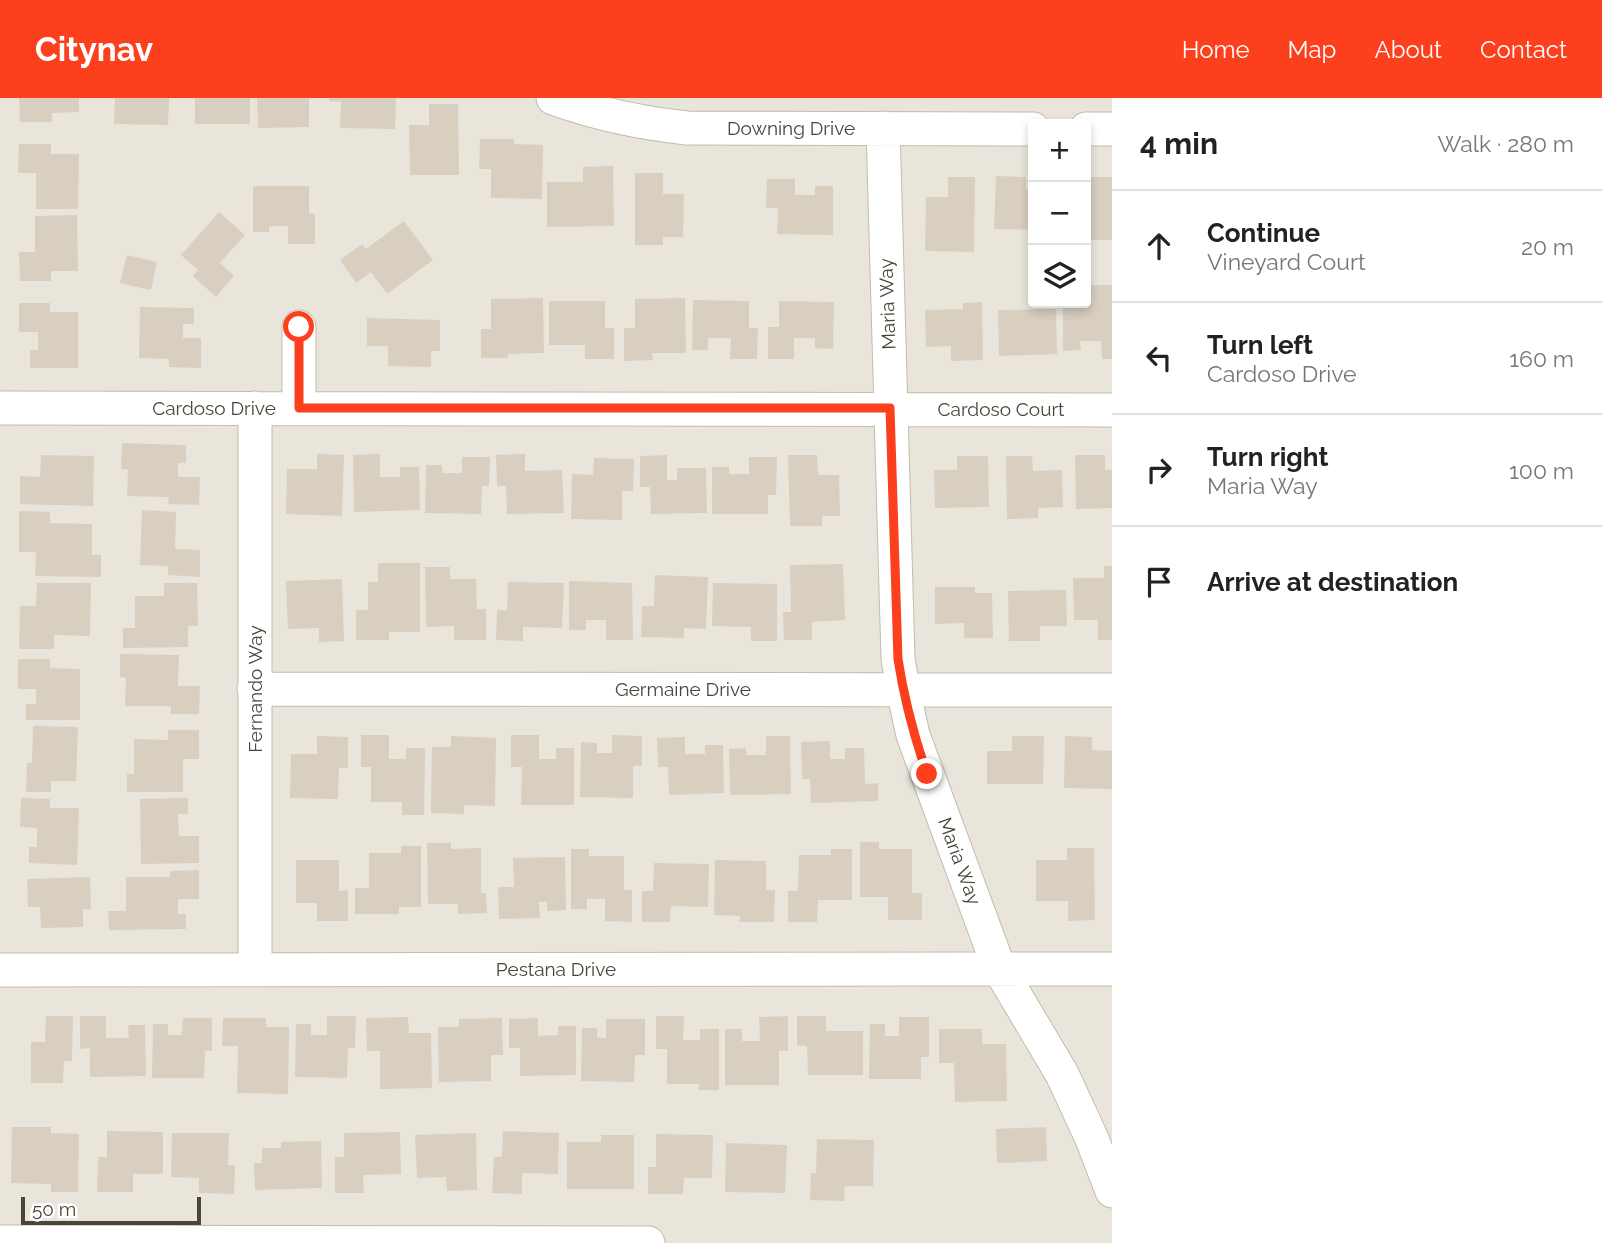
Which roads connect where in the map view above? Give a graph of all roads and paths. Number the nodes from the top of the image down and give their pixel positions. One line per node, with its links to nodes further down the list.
1 (552, 98): 2 (street, Downing Drive)
2 (883, 128): 3 (street, Downing Drive); 10 (street, Maria Way)
3 (1028, 129)
4 (1091, 129): 5 (street)
5 (1112, 129)
6 (299, 327): 9 (street)
7 (0, 408): 8 (street, Cardoso Drive)
8 (255, 408): 9 (street, Cardoso Drive); 12 (street, Fernando Way)
9 (299, 408): 10 (street, Cardoso Drive)
10 (890, 408): 11 (street, Cardoso Court); 13 (street, Maria Way)
11 (1112, 410)
12 (254, 689): 13 (street, Germaine Drive); 18 (street, Fernando Way)
13 (902, 690): 14 (street, Germaine Drive); 15 (street, Maria Way)
14 (1112, 690)
15 (999, 968): 16 (street, Pestana Drive); 18 (street, Pestana Drive); 19 (street, Maria Way)
16 (1112, 969)
17 (0, 970): 18 (street, Pestana Drive)
18 (255, 970)
19 (1112, 1191)
20 (0, 1242): 21 (street)
21 (442, 1243): 22 (street)
22 (648, 1243)

